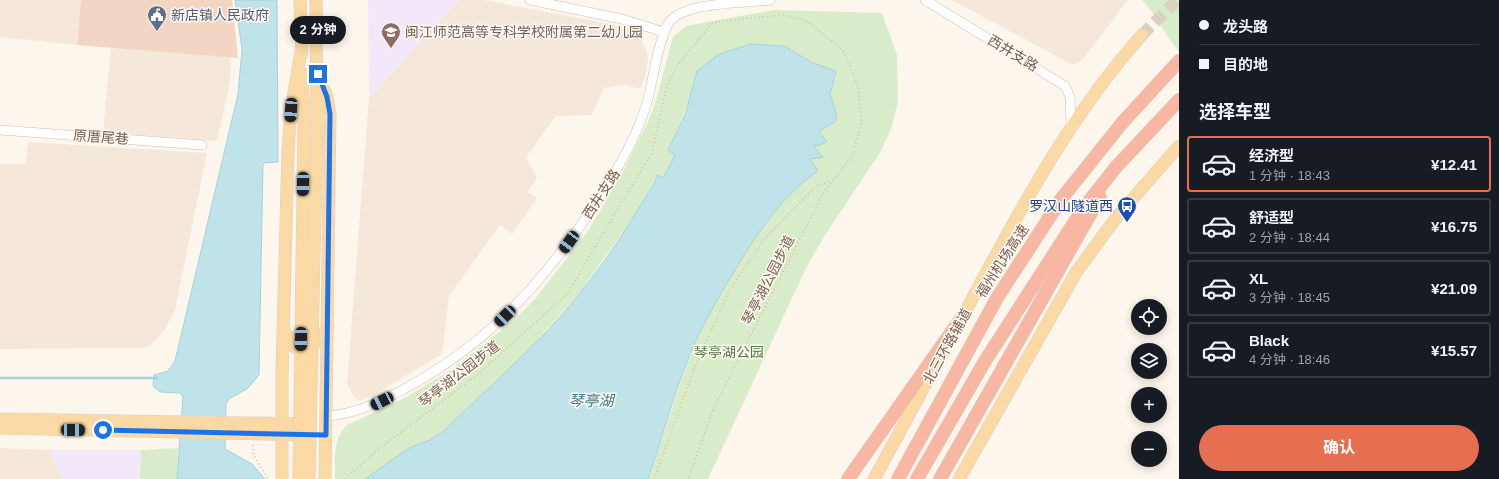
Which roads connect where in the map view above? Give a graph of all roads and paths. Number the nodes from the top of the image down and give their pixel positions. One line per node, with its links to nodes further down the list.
1 (300, 0): 8 (main road)
2 (316, 0): 10 (main road)
3 (530, 0): 6 (street)
4 (770, 0): 6 (street, 西井支路)
5 (925, 0): 12 (street, 西井支路)
6 (664, 32): 22 (street, 西井支路)
7 (1142, 35): 12 (main road, 北三环路辅道)
8 (302, 46): 20 (main road); 30 (main road, bridge)
9 (1179, 61): 38 (highway, 福州机场高速)
10 (318, 74): 19 (main road); 31 (main road, bridge)
11 (1179, 100): 16 (highway)
12 (1071, 126): 18 (main road, 北三环路辅道)
13 (0, 130): 14 (street, 原厝尾巷)
14 (202, 145)
15 (1179, 146): 41 (main road)
16 (1116, 167): 39 (highway); 40 (highway)
17 (832, 181): 33 (path, 琴亭湖公园步道); 34 (path, 琴亭湖公园步道); 35 (path, 琴亭湖公园步道)
18 (960, 320): 36 (highway); 37 (main road, 北三环路辅道)
19 (328, 325): 20 (main road); 22 (main road)
20 (284, 330): 26 (main road)
21 (0, 419): 23 (main road)
22 (326, 425): 26 (main road); 32 (main road)
23 (161, 426): 24 (main road); 25 (main road)
24 (0, 428)
25 (233, 428): 26 (main road); 27 (main road)
26 (283, 429): 27 (main road); 28 (main road)
27 (252, 434): 29 (path)
28 (282, 474)
29 (268, 479)
30 (299, 479)
31 (309, 479)
32 (325, 479)
33 (345, 479)
34 (654, 479)
35 (688, 479)
36 (848, 479)
37 (874, 479)
38 (898, 479)
39 (917, 479)
40 (940, 479)
41 (959, 479)

